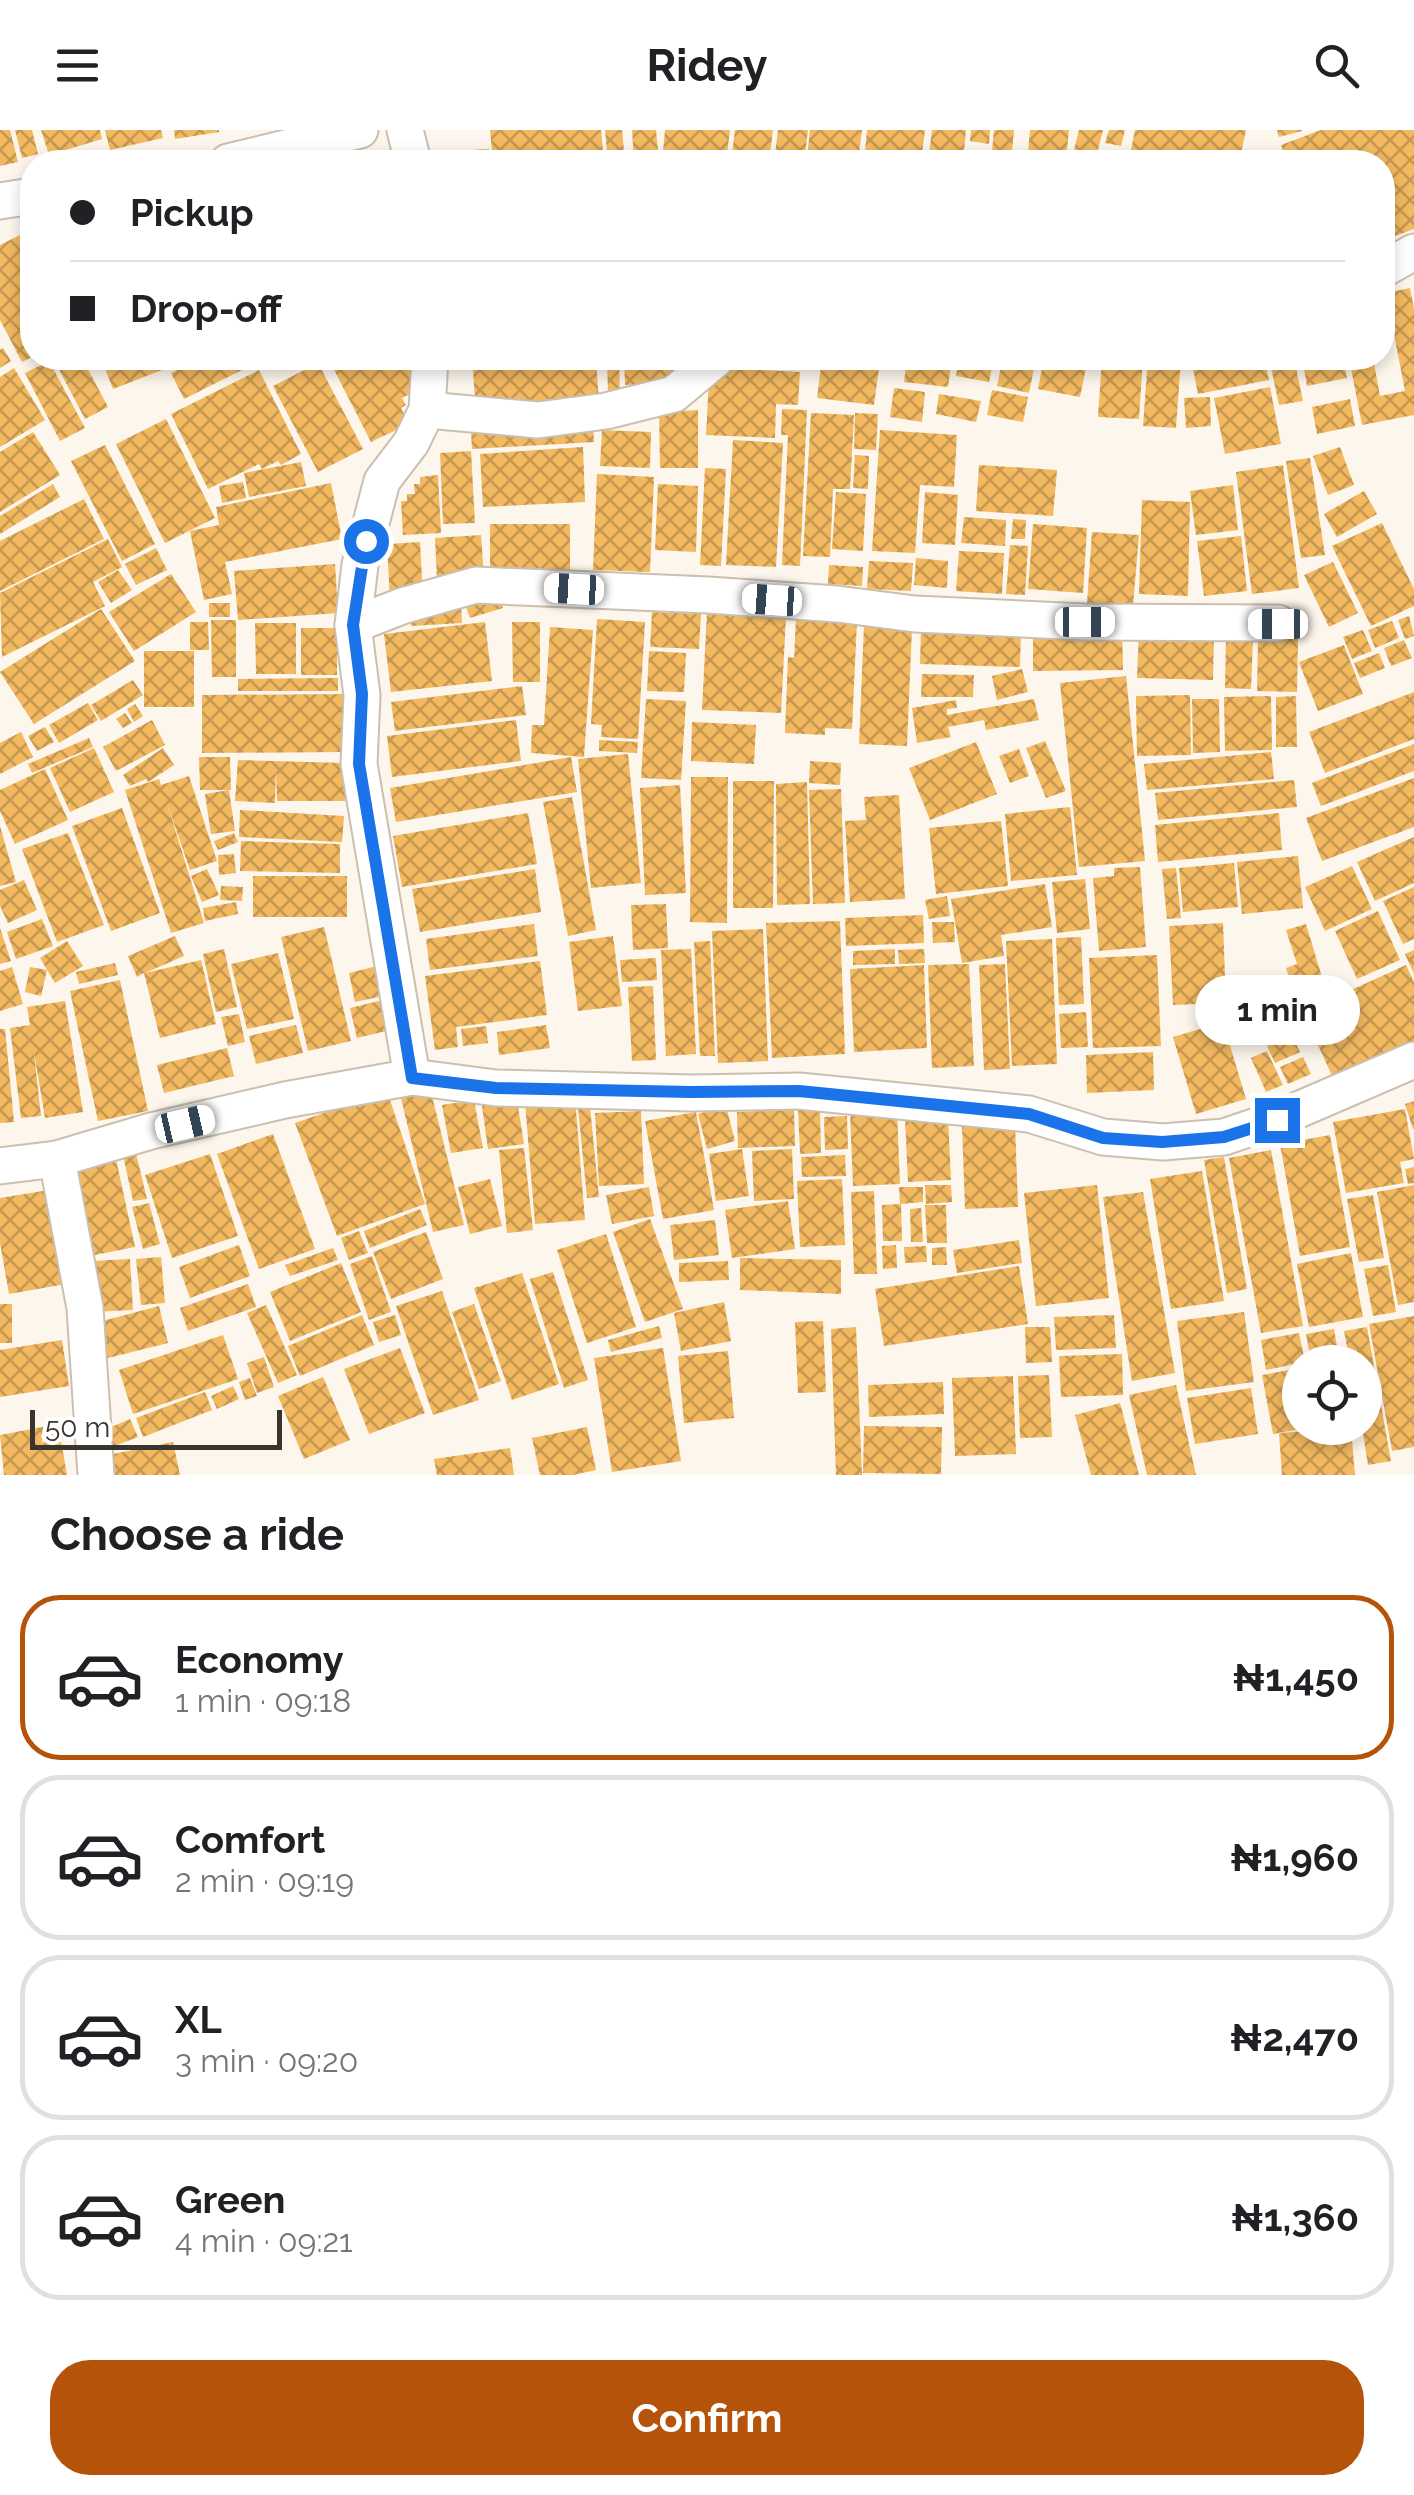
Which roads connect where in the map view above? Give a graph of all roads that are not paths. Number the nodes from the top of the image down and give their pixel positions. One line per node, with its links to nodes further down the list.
1 (360, 130): 2 (street)
2 (278, 150)
3 (429, 370): 5 (street)
4 (703, 370): 5 (street)
5 (427, 410): 7 (street)
6 (1278, 624): 7 (street)
7 (353, 625): 9 (street)
8 (1414, 1060): 9 (street)
9 (412, 1078): 10 (street)
10 (57, 1159): 11 (street); 12 (street)
11 (0, 1166)
12 (96, 1475)

